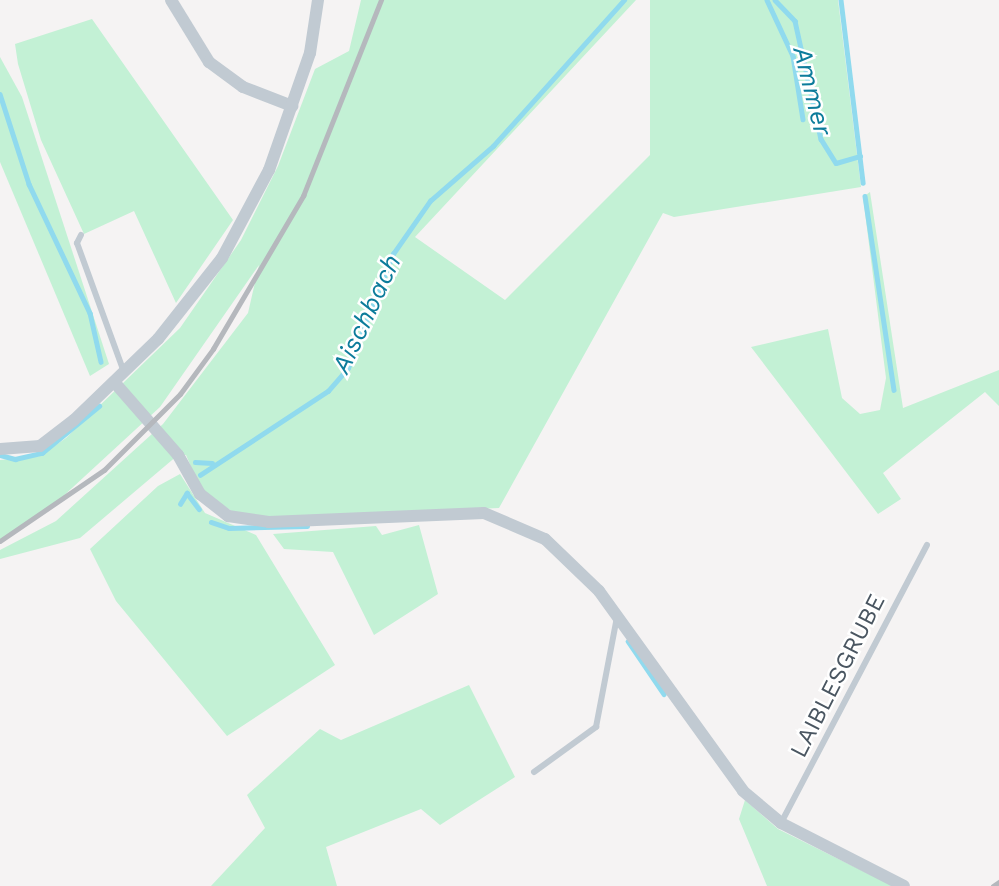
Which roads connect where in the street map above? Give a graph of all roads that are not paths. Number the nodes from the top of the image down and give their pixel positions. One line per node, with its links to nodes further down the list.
1 (171, 0): 3 (street)
2 (318, 0): 3 (street)
3 (292, 106): 5 (street)
4 (81, 235): 5 (lane)
5 (120, 379): 6 (street); 8 (street)
6 (0, 449)
7 (927, 545): 10 (lane, LAIBLESGRUBE)
8 (617, 616): 9 (lane); 10 (street)
9 (534, 772)
10 (781, 823): 11 (street)
11 (904, 886)

